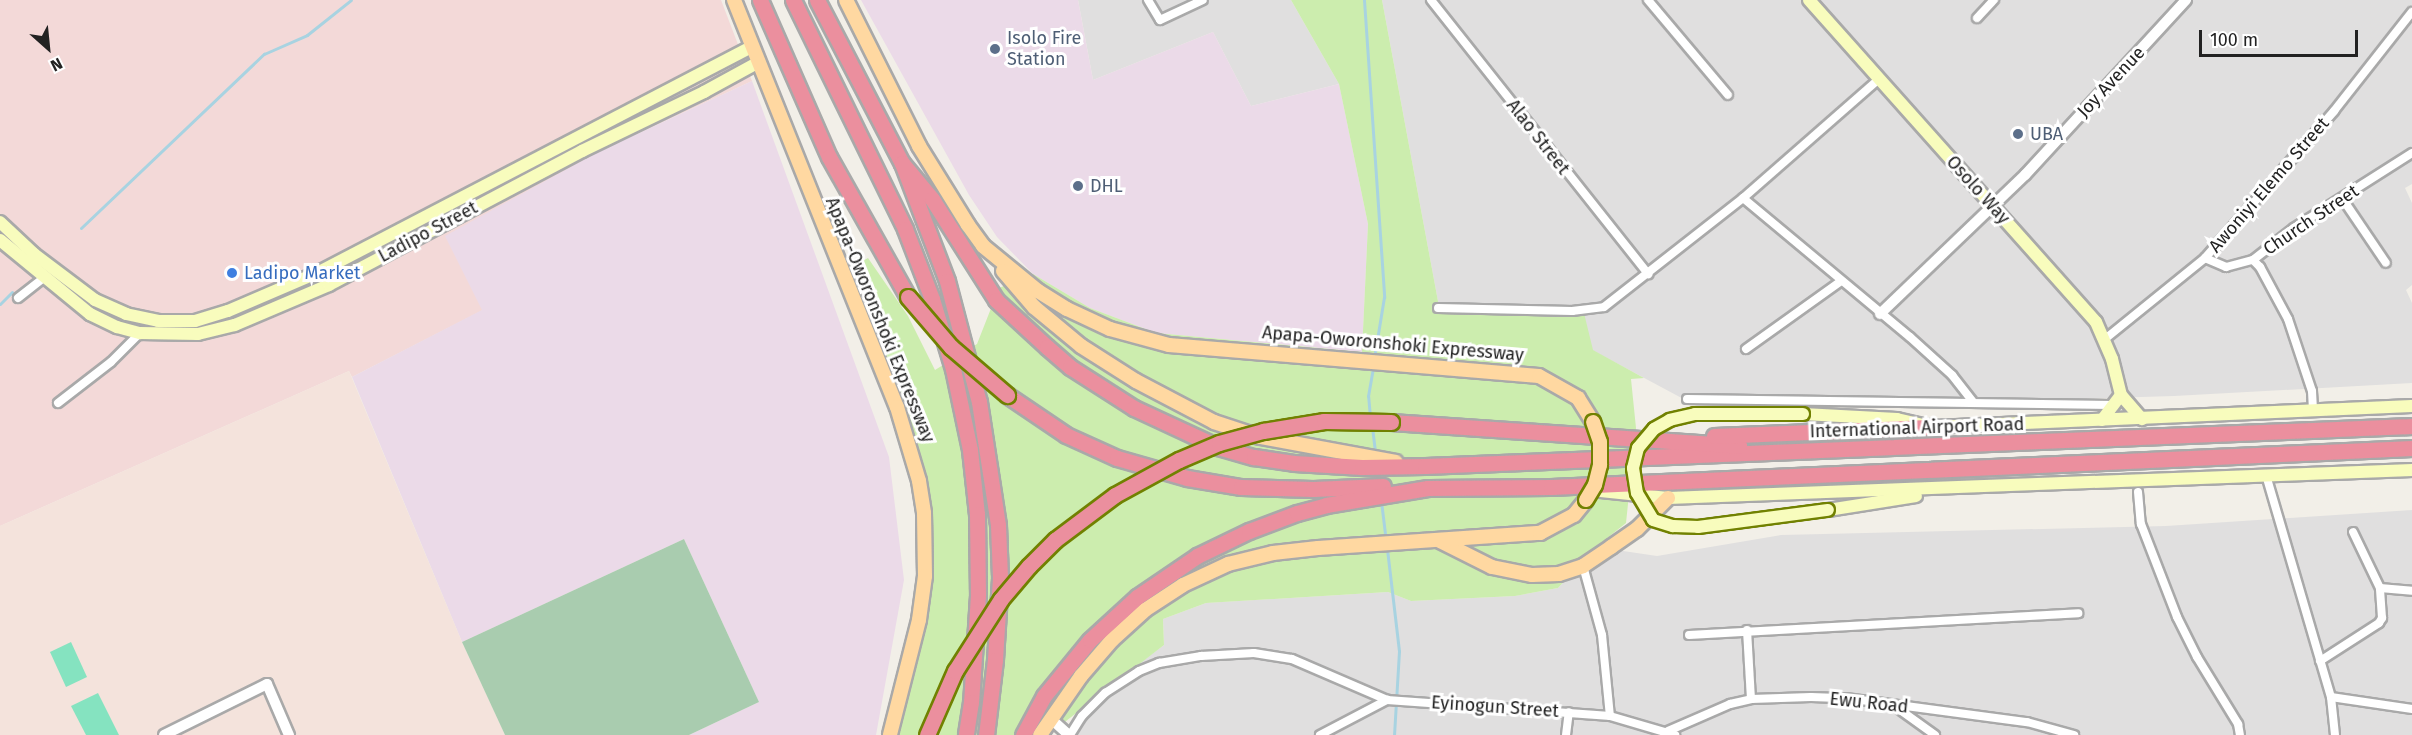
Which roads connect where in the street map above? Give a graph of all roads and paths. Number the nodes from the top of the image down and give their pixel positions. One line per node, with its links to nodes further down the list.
1 (734, 0): 15 (main road, Apapa-Oworonshoki Expressway)
2 (760, 0): 59 (highway, bridge)
3 (793, 0): 84 (highway)
4 (817, 0): 20 (highway)
5 (846, 0): 26 (main road, Apapa-Oworonshoki Expressway)
6 (1148, 0): 7 (street)
7 (1203, 0)
8 (1431, 0): 30 (street, Alao Street)
9 (1648, 0): 18 (street)
10 (1809, 0): 17 (main road, Osolo Way)
11 (1994, 0): 14 (street)
12 (2186, 0): 23 (street, Joy Avenue)
13 (2412, 12): 27 (street, Awoniyi Elemo Street)
14 (1977, 18)
15 (752, 47): 16 (main road, Apapa-Oworonshoki Expressway); 24 (main road, Ladipo Street)
16 (759, 62): 36 (main road, Ladipo Street); 82 (main road, Apapa-Oworonshoki Expressway)
17 (1878, 80): 21 (street); 23 (main road, Osolo Way)
18 (1728, 95)
19 (2412, 153): 22 (street, Church Street)
20 (902, 163): 54 (highway, International Airport Road); 85 (highway)
21 (1743, 198): 30 (street); 32 (street)
22 (2342, 198): 28 (street, Church Street); 29 (street)
23 (1994, 207): 35 (street, Joy Avenue); 37 (main road, Osolo Way)
24 (0, 222)
25 (0, 240): 31 (main road, Ladipo Street)
26 (983, 246): 54 (main road); 63 (main road, Apapa-Oworonshoki Expressway, bridge)
27 (2205, 258): 28 (street, Church Street); 37 (street, Awoniyi Elemo Street)
28 (2253, 260): 45 (street)
29 (2386, 263)
30 (1648, 274): 34 (street)
31 (44, 278): 33 (street); 36 (main road, Ladipo Street)
32 (1841, 281): 35 (street); 38 (street)
33 (18, 298)
34 (1438, 308)
35 (1880, 314): 41 (street)
36 (140, 333): 42 (street)
37 (2105, 339): 39 (main road, Osolo Way)
38 (1746, 349)
39 (2121, 395): 43 (main road); 46 (main road, Osolo Way)
40 (1688, 399): 41 (street)
41 (1973, 402): 43 (street)
42 (58, 403)
43 (2112, 405): 47 (main road)
44 (2412, 406): 45 (main road, International Airport Road)
45 (2313, 409): 46 (main road, International Airport Road)
46 (2142, 419): 47 (main road, International Airport Road)
47 (2102, 420): 49 (main road, International Airport Road)
48 (2412, 426): 51 (highway, International Airport Road)
49 (1933, 427): 50 (highway); 51 (highway); 58 (main road, International Airport Road, bridge)
50 (1657, 438): 53 (highway); 83 (highway, bridge)
51 (1874, 448): 53 (highway, International Airport Road)
52 (2412, 448): 57 (highway)
53 (1802, 452): 54 (highway, International Airport Road)
54 (1362, 462)
55 (2412, 470): 56 (main road)
56 (2266, 476): 58 (main road); 70 (street)
57 (1551, 487): 59 (highway); 61 (main road)
58 (1973, 488): 61 (main road)
59 (1364, 492): 86 (highway)
60 (2138, 492): 93 (street)
61 (1668, 498): 64 (main road)
62 (2354, 532): 65 (street)
63 (1438, 540): 64 (main road); 78 (main road, Apapa-Oworonshoki Expressway)
64 (1583, 566): 77 (street)
65 (2380, 588): 66 (street); 70 (street)
66 (2412, 591)
67 (2078, 613): 68 (street)
68 (1747, 630): 69 (street); 72 (street)
69 (1689, 635)
70 (2320, 661): 71 (street)
71 (2331, 697): 75 (street); 94 (street)
72 (1751, 699): 74 (street, Ewu Road); 79 (street, Ewu Road)
73 (1387, 700): 76 (street, Eyinogun Street); 88 (street); 89 (street)
74 (1893, 705): 91 (street); 92 (street, Ewu Road)
75 (2412, 709)
76 (1569, 712): 77 (street, Eyinogun Street); 90 (street)
77 (1610, 716): 79 (street, Eyinogun Street)
78 (1050, 718): 87 (main road, Apapa-Oworonshoki Expressway); 88 (street)
79 (1672, 733)
80 (164, 735): 81 (street)
81 (289, 735)
82 (890, 735)
83 (927, 735)
84 (966, 735)
85 (986, 735)
86 (1023, 735)
87 (1040, 735)
88 (1070, 735)
89 (1320, 735)
90 (1566, 735)
91 (1935, 735)
92 (2074, 735)
93 (2240, 735)
94 (2335, 735)

